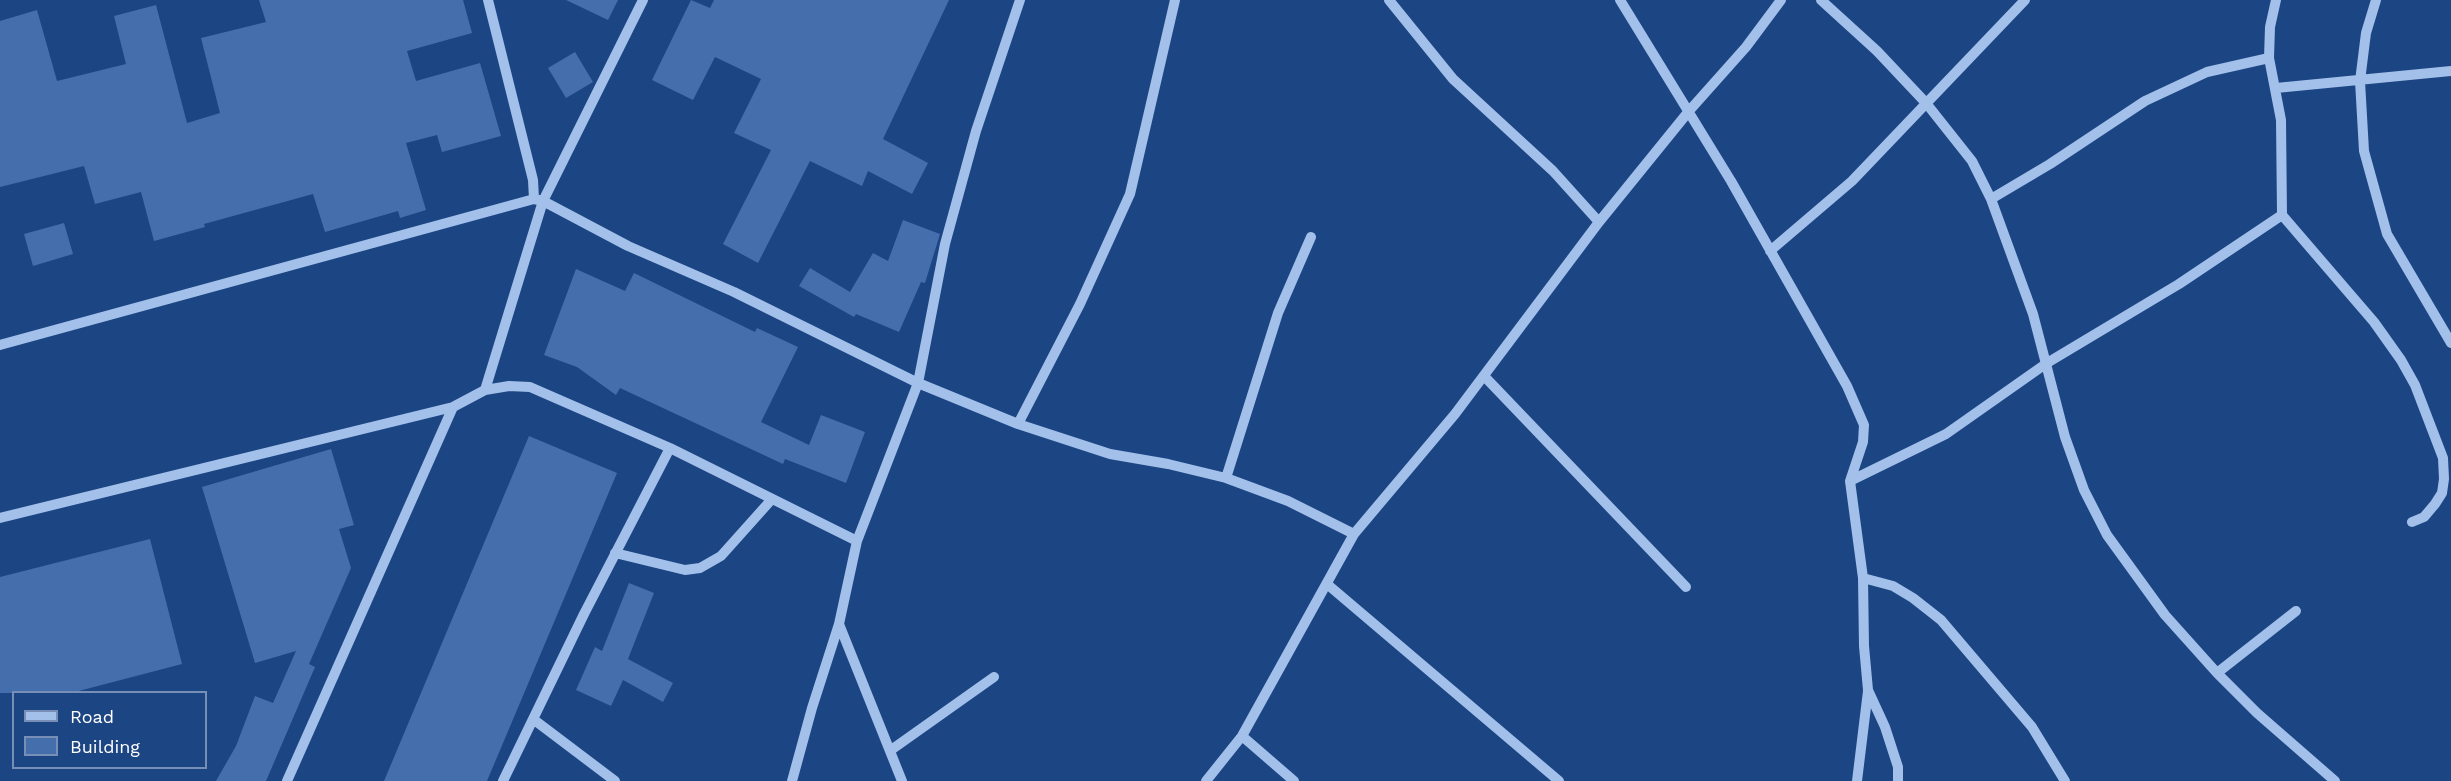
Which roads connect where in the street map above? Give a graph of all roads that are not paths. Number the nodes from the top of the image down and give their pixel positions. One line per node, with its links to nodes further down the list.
1 (488, 0): 19 (street)
2 (643, 0): 19 (street)
3 (1020, 0): 28 (street)
4 (1175, 0): 31 (street)
5 (1389, 0): 21 (street)
6 (1620, 0): 17 (street)
7 (1781, 0): 17 (street)
8 (1821, 0): 16 (street)
9 (2025, 0): 16 (street)
10 (2276, 0): 12 (street)
11 (2376, 0): 14 (street)
12 (2269, 58): 15 (street); 18 (street)
13 (2451, 71): 14 (street)
14 (2360, 81): 15 (street); 24 (street)
15 (2276, 88): 20 (street)
16 (1926, 103): 18 (street); 23 (street)
17 (1689, 111): 21 (street); 23 (street)
18 (1991, 199): 26 (street)
19 (539, 200): 25 (street); 28 (street); 29 (street)
20 (2282, 215): 26 (street); 37 (street)
21 (1599, 222): 27 (street)
22 (1311, 237): 33 (street)
23 (1770, 251): 34 (street)
24 (2451, 344)
25 (0, 345)
26 (2047, 363): 34 (street); 46 (street)
27 (1485, 377): 38 (street); 43 (street)
28 (918, 384): 31 (street); 39 (street)
29 (485, 390): 30 (street); 32 (street)
30 (453, 407): 36 (street); 52 (street)
31 (1018, 424): 33 (street)
32 (670, 448): 35 (street); 40 (street)
33 (1226, 478): 38 (street)
34 (1850, 481): 41 (street)
35 (772, 499): 39 (street); 40 (street)
36 (0, 518)
37 (2412, 522)
38 (1354, 534): 42 (street)
39 (857, 541): 45 (street)
40 (615, 553): 49 (street)
41 (1863, 578): 48 (street); 62 (street)
42 (1326, 584): 50 (street); 59 (street)
43 (1686, 587)
44 (2296, 611): 46 (street)
45 (839, 624): 51 (street); 55 (street)
46 (2217, 673): 63 (street)
47 (994, 677): 51 (street)
48 (1868, 690): 60 (street); 61 (street)
49 (533, 719): 53 (street); 54 (street)
50 (1242, 736): 57 (street); 58 (street)
51 (891, 750): 56 (street)
52 (287, 781)
53 (503, 781)
54 (615, 781)
55 (792, 781)
56 (902, 781)
57 (1206, 781)
58 (1294, 781)
59 (1559, 781)
60 (1857, 781)
61 (1898, 781)
62 (2065, 781)
63 (2335, 781)

